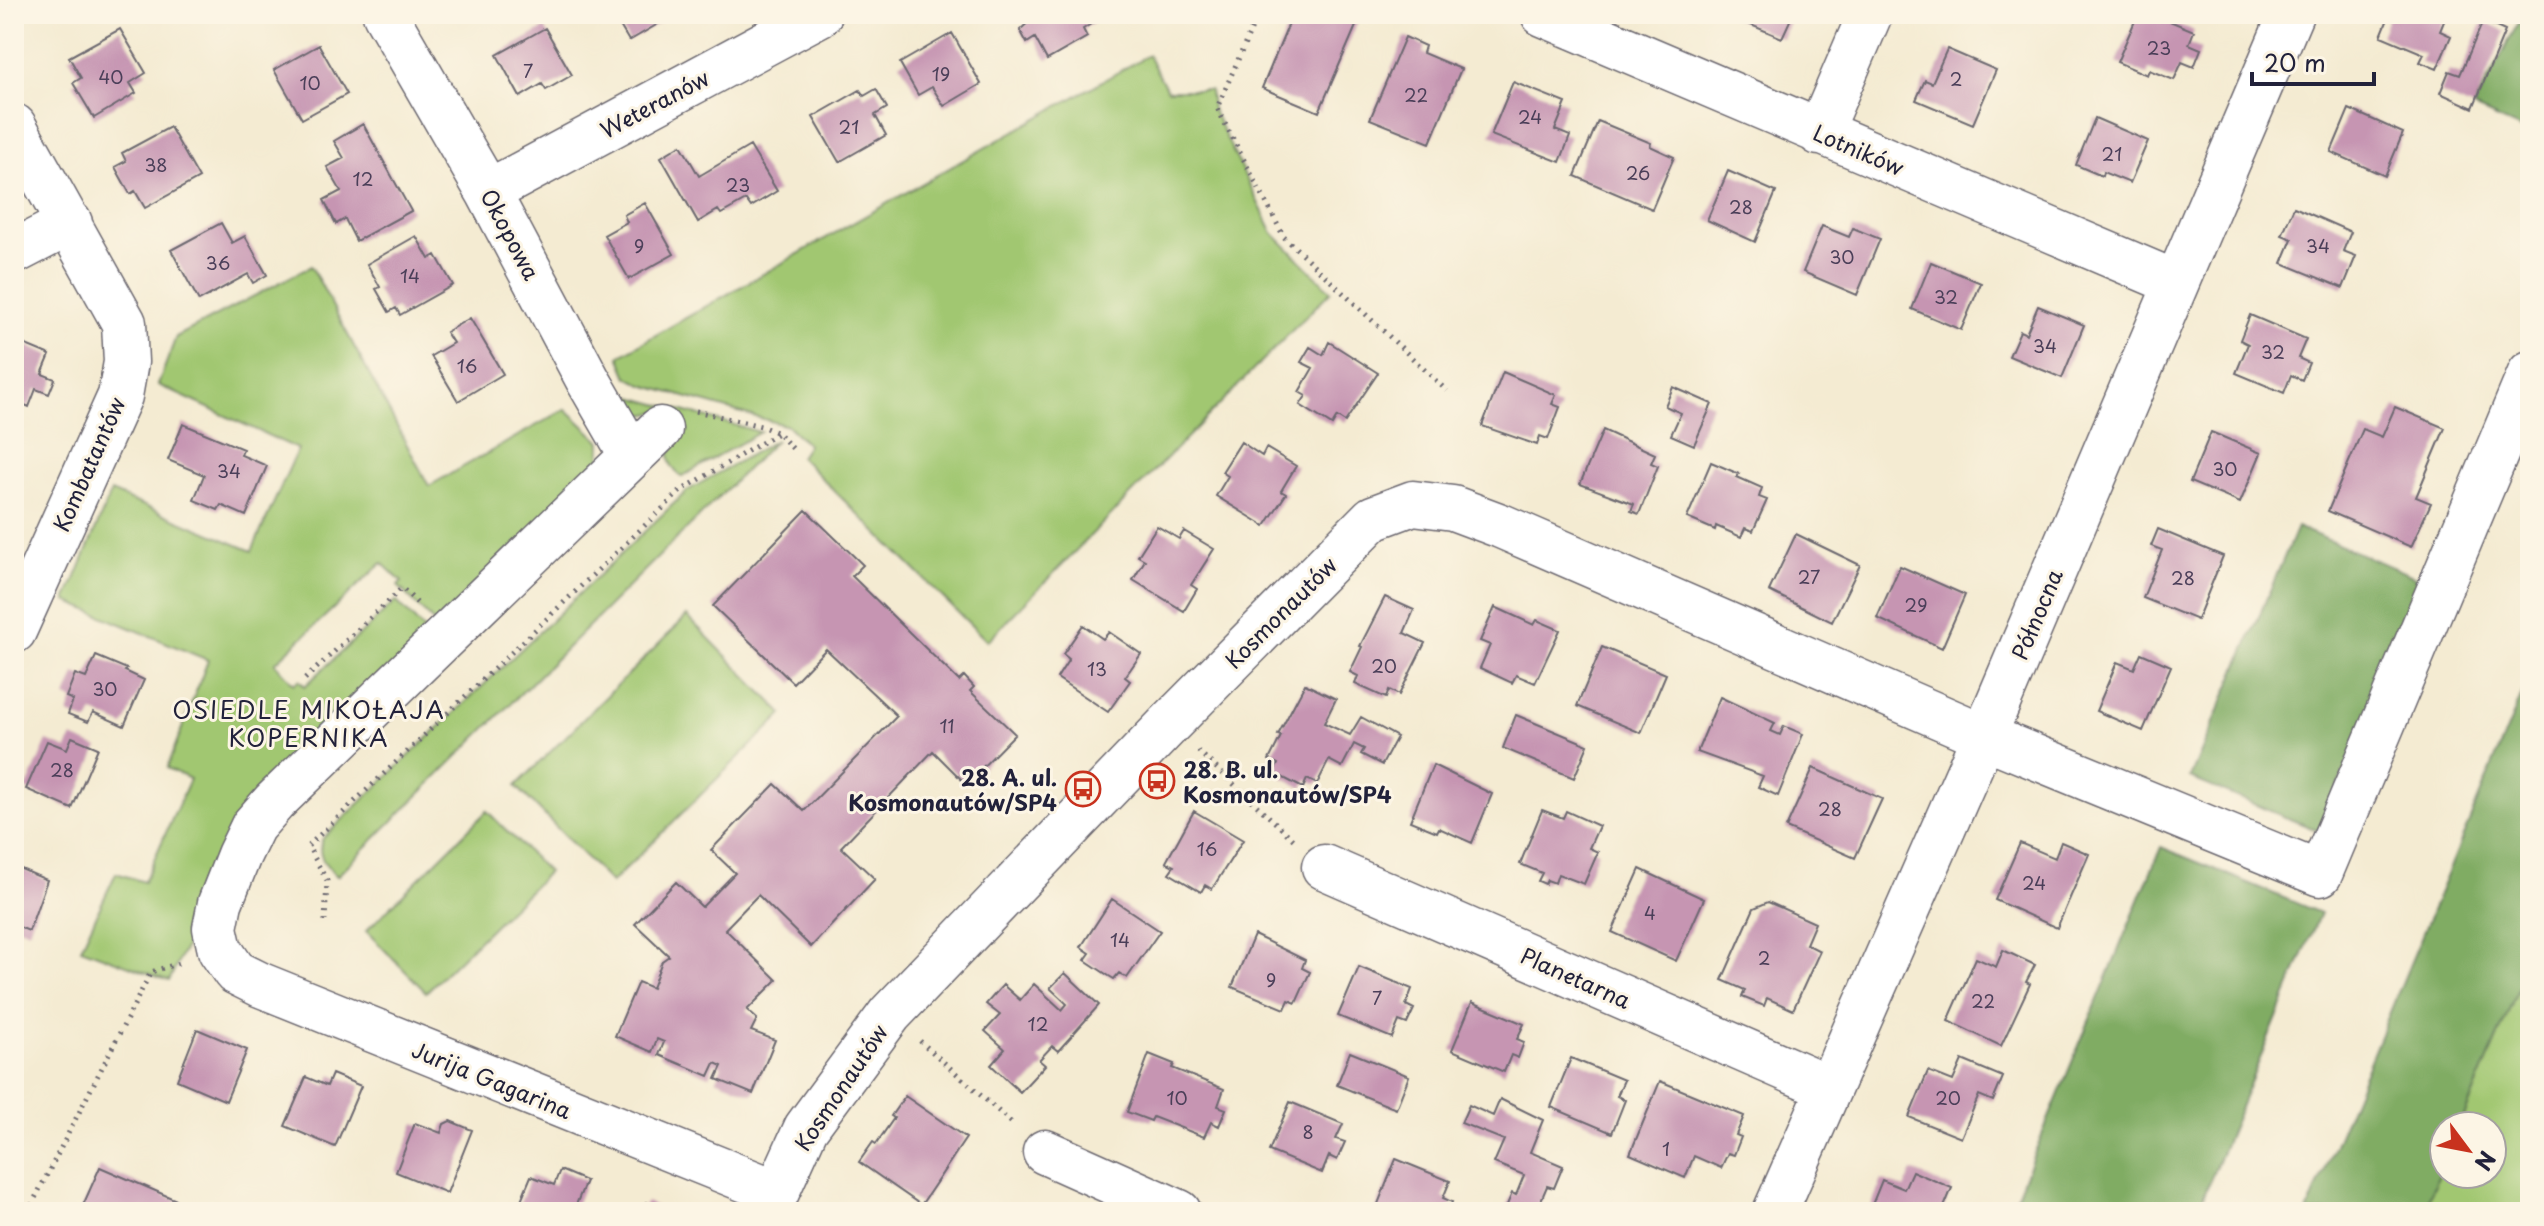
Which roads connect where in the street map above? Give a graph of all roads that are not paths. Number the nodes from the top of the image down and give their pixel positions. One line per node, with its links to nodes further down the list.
1 (385, 14): 8 (street, Okopowa)
2 (820, 14): 8 (street, Weteranów)
3 (1543, 14): 7 (street, Lotników)
4 (1870, 14): 7 (street)
5 (2291, 14): 11 (street, Północna)
6 (14, 126): 9 (street, Kombatantów)
7 (1819, 133): 11 (street, Lotników)
8 (488, 192): 16 (street, Okopowa)
9 (70, 223): 10 (street); 13 (street, Kombatantów)
10 (14, 252)
11 (2176, 283): 14 (street, Północna)
12 (2530, 373): 14 (street, Kosmonautów)
13 (14, 631)
14 (1984, 736): 17 (street, Północna); 19 (street, Kosmonautów)
15 (1324, 867): 17 (street, Planetarna)
16 (220, 950): 19 (street, Jurija Gagarina)
17 (1828, 1087): 21 (street, Północna)
18 (1045, 1152): 20 (street)
19 (772, 1202)
20 (1179, 1212)
21 (1775, 1212)

